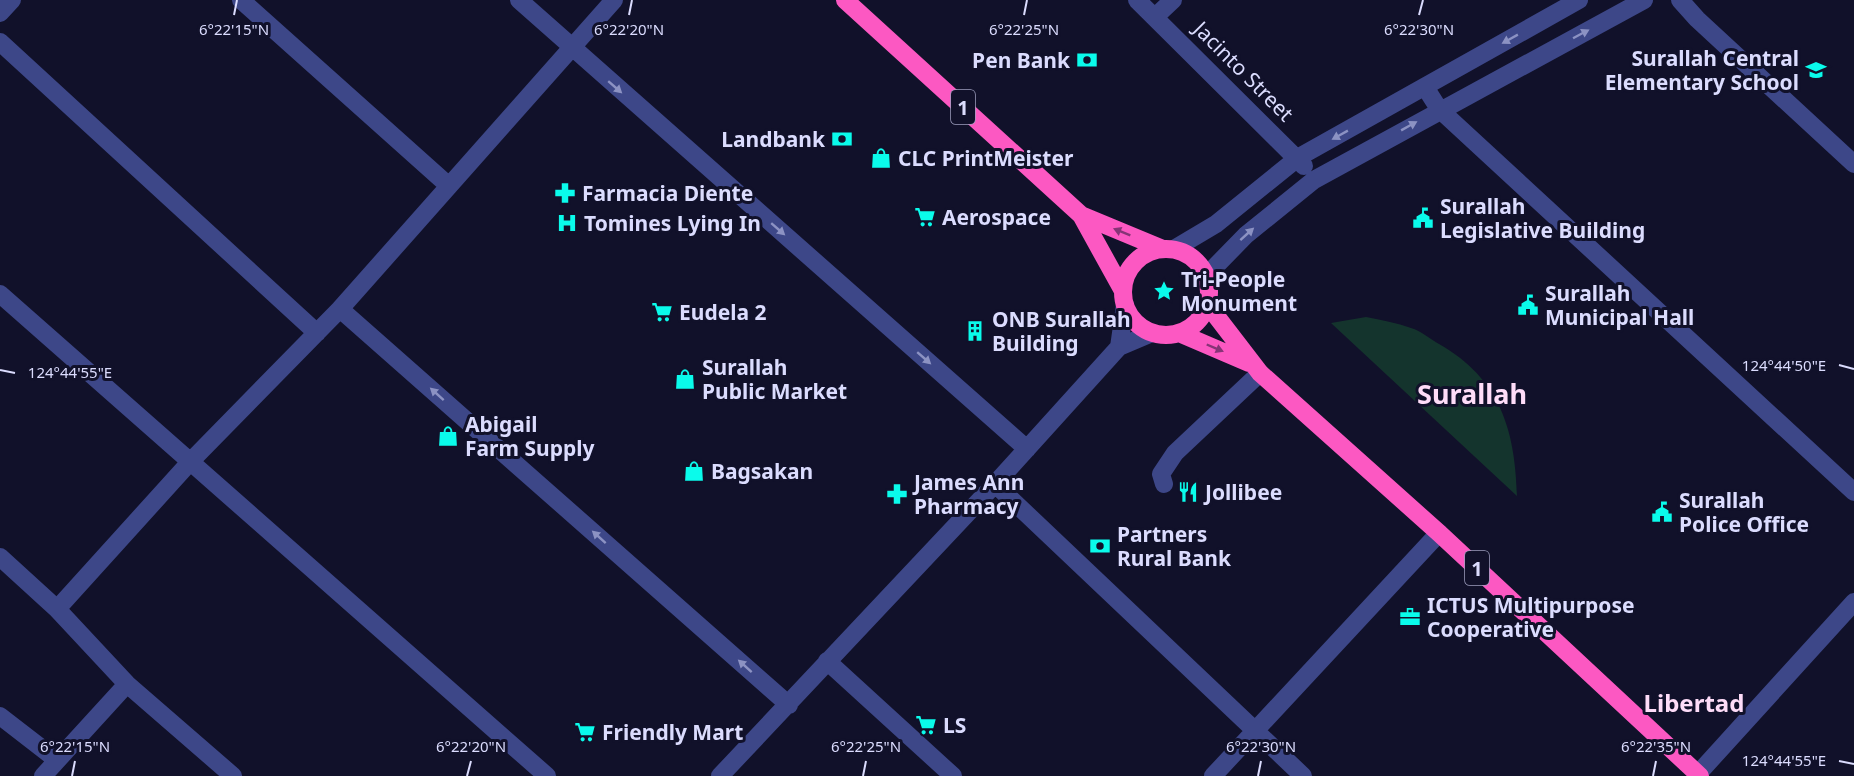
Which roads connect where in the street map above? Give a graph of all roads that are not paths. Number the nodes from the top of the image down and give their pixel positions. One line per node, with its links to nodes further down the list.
1 (12, 0): 11 (street)
2 (241, 0): 20 (street)
3 (519, 0): 14 (street)
4 (614, 0): 14 (street)
5 (845, 0): 21 (highway, 1)
6 (1137, 0): 12 (street, Jacinto Street)
7 (1173, 0): 12 (street)
8 (1579, 0): 15 (street, one-way to 15)
9 (1644, 0): 16 (street, one-way to 9)
10 (1680, 0): 18 (street)
11 (0, 13)
12 (1156, 16): 17 (street, Jacinto Street)
13 (0, 42): 28 (street)
14 (572, 48): 20 (street); 33 (street, one-way to 33)
15 (1425, 87): 16 (street); 17 (street, one-way to 17)
16 (1439, 109): 19 (street, one-way to 16); 37 (street)
17 (1299, 157): 19 (street, Jacinto Street); 22 (street)
18 (1854, 164)
19 (1314, 180): 23 (street, one-way to 19)
20 (449, 186): 27 (street)
21 (1081, 215): 22 (highway, 1, one-way to 21); 25 (highway, 1)
22 (1168, 249): 23 (highway, 1); 25 (highway)
23 (1206, 276): 26 (highway)
24 (0, 294): 34 (street)
25 (1124, 298): 29 (highway, 1); 31 (street)
26 (1208, 304): 30 (highway); 32 (highway, 1)
27 (340, 309): 28 (street); 44 (street, one-way to 27)
28 (317, 333): 34 (street)
29 (1152, 333): 30 (highway, 1); 31 (street)
30 (1179, 333): 32 (highway, 1, one-way to 32)
31 (1119, 347): 33 (street)
32 (1255, 368): 36 (street); 38 (highway, 1)
33 (1027, 449): 35 (street)
34 (190, 462): 41 (street); 51 (street)
35 (995, 484): 42 (street); 46 (street)
36 (1164, 484)
37 (1854, 492)
38 (1439, 533): 46 (street); 48 (highway, 1)
39 (0, 557): 41 (street)
40 (1854, 602): 48 (street)
41 (57, 609): 43 (street)
42 (827, 661): 44 (street); 53 (street)
43 (127, 684): 47 (street); 50 (street)
44 (789, 705): 52 (street)
45 (0, 716): 47 (street)
46 (1254, 731): 54 (street); 55 (street)
47 (57, 760): 49 (street)
48 (1698, 775)
49 (43, 776)
50 (233, 776)
51 (547, 776)
52 (720, 776)
53 (953, 776)
54 (1213, 776)
55 (1303, 776)

